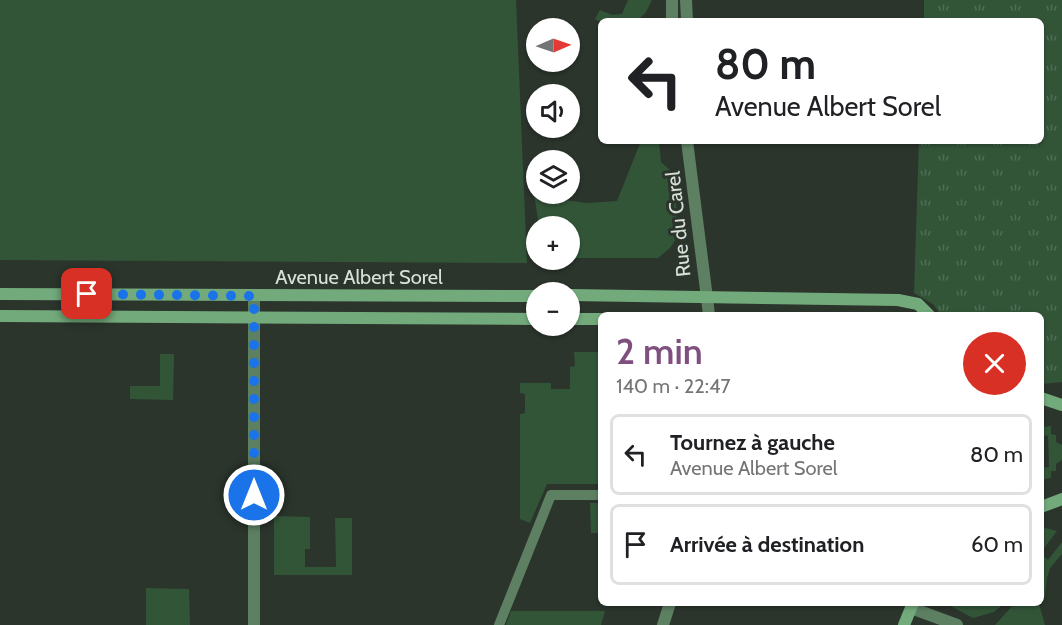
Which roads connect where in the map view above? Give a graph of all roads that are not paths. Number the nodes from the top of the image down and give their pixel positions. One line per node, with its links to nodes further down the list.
1 (672, 0): 3 (street)
2 (686, 0): 4 (street)
3 (672, 18)
4 (687, 18)
5 (690, 144): 10 (street, Rue du Carel)
6 (0, 294): 8 (main road, Avenue Albert Sorel)
7 (580, 295): 10 (main road)
8 (254, 296): 9 (main road, Avenue Albert Sorel); 14 (street)
9 (526, 296)
10 (707, 298): 11 (street, Rue du Carel); 12 (main road)
11 (709, 312)
12 (926, 312)
13 (0, 316): 14 (main road)
14 (254, 319): 15 (main road); 28 (street)
15 (526, 319)
16 (580, 319): 17 (main road)
17 (598, 319)
18 (1062, 392): 19 (main road)
19 (1044, 398)
20 (1044, 398): 21 (main road)
21 (1062, 405)
22 (598, 495): 29 (street)
23 (1062, 499): 24 (main road)
24 (1044, 506)
25 (669, 606): 30 (street)
26 (912, 606): 31 (main road)
27 (914, 606): 32 (street)
28 (254, 625)
29 (499, 625)
30 (663, 625)
31 (904, 625)
32 (957, 625)

